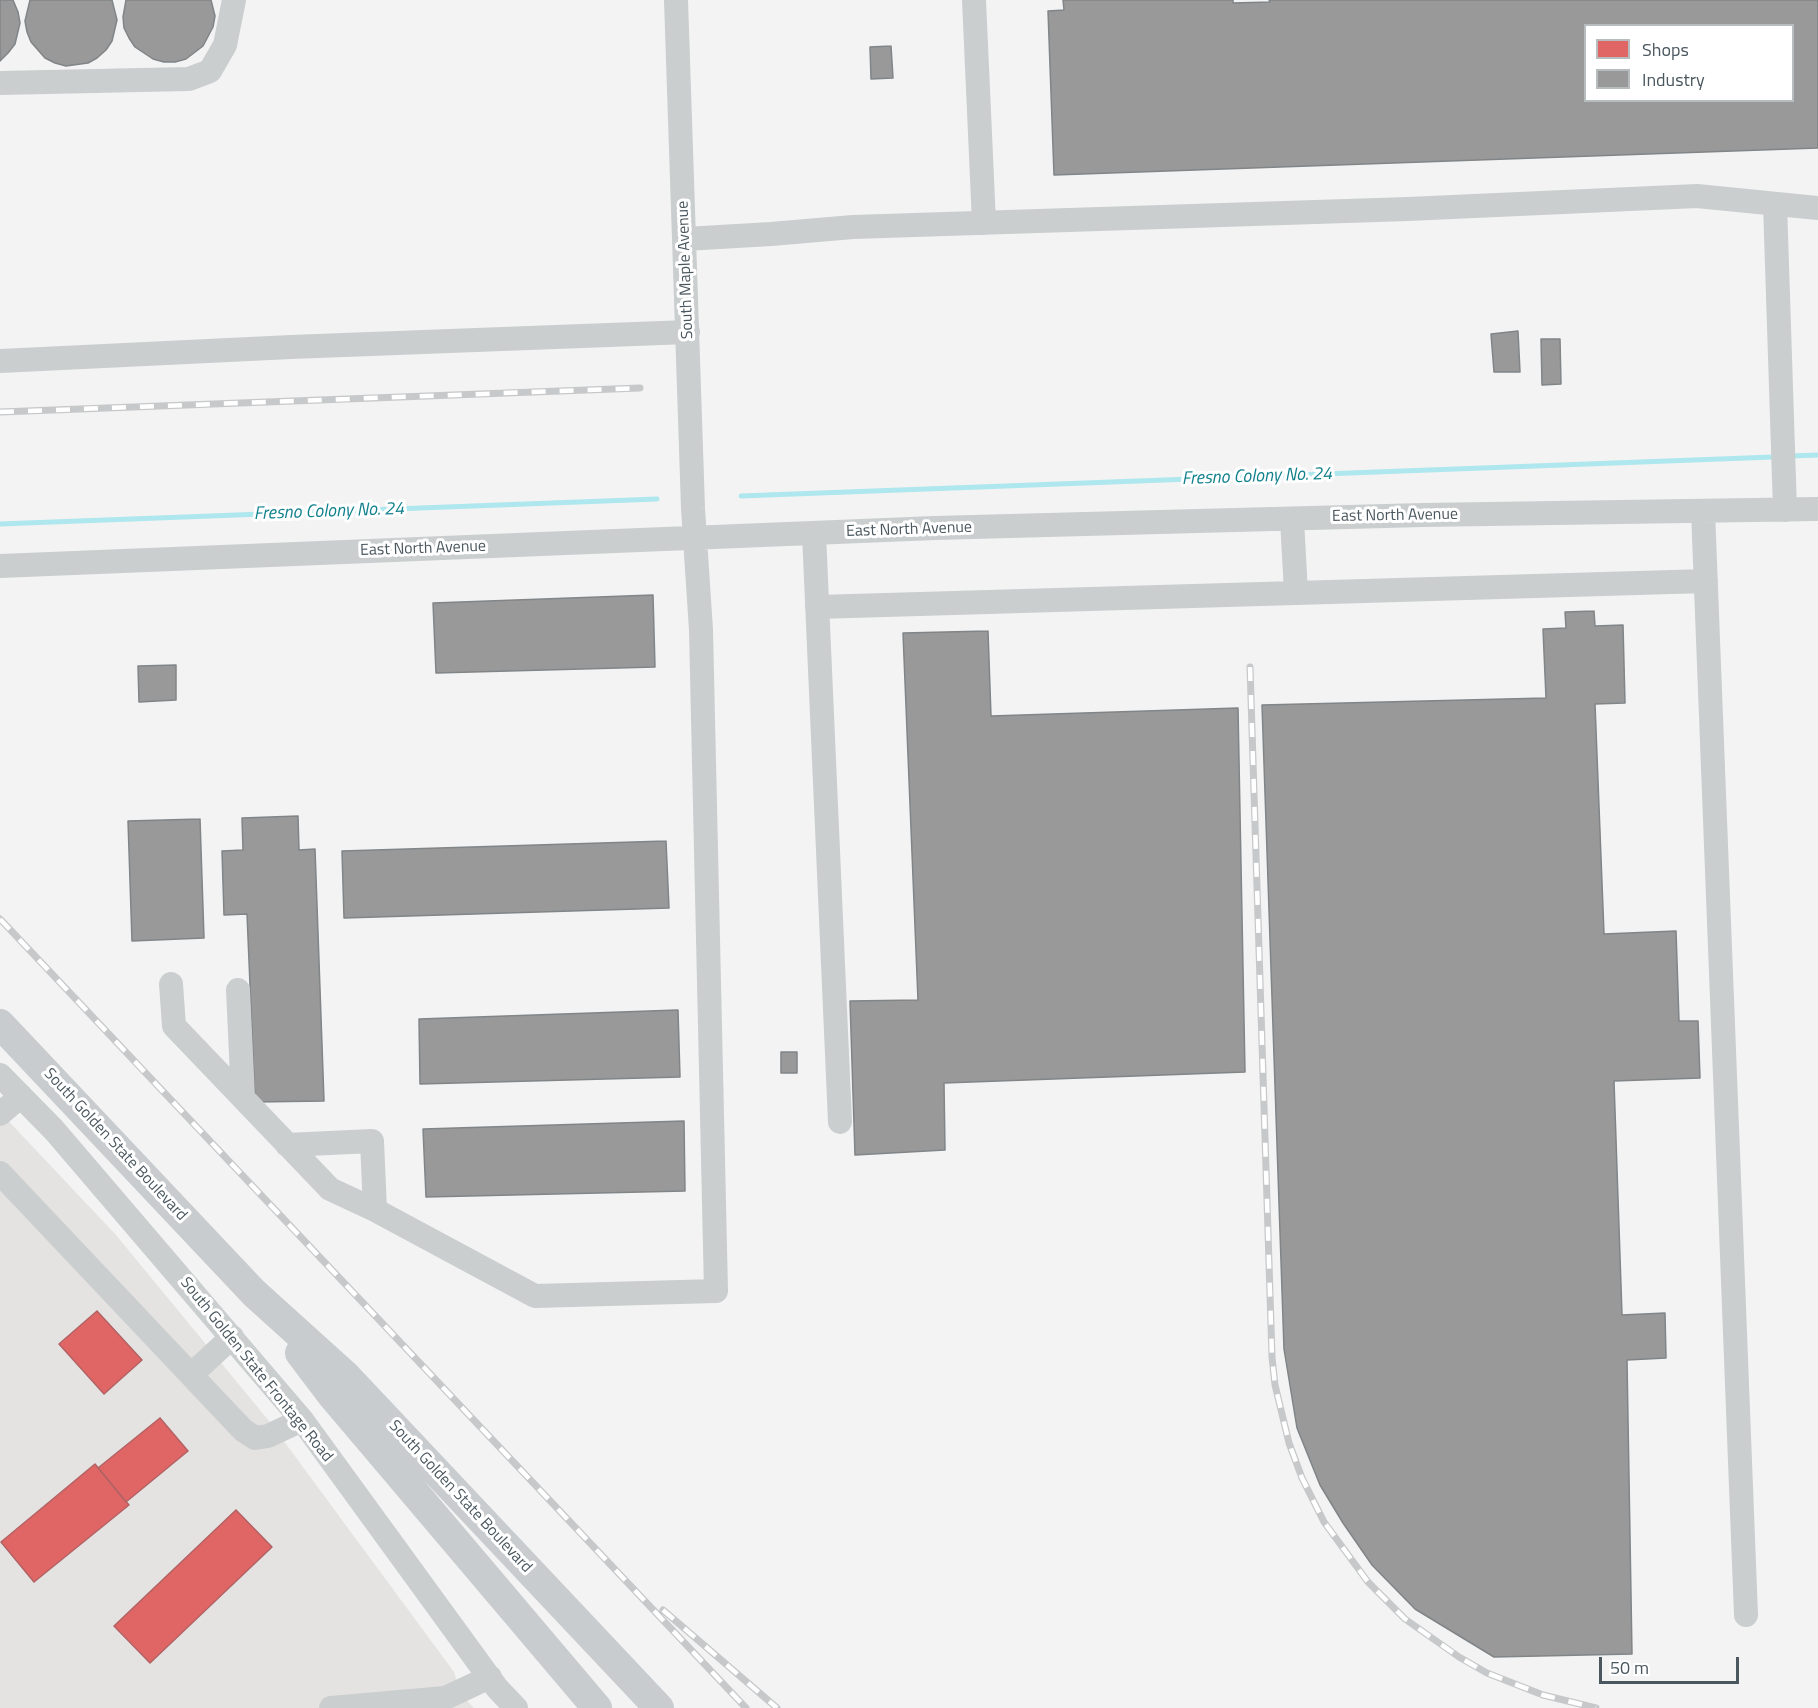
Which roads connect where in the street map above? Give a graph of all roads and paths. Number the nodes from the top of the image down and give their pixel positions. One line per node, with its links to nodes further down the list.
1 (234, 0): 4 (street)
2 (676, 0): 8 (street, South Maple Avenue)
3 (974, 0): 7 (street)
4 (0, 83)
5 (1775, 204): 6 (street); 7 (street); 12 (street)
6 (1818, 208)
7 (984, 223): 8 (street)
8 (684, 238): 9 (street, South Maple Avenue)
9 (688, 332): 10 (street); 16 (street, South Maple Avenue)
10 (0, 361)
11 (1818, 509): 12 (street, East North Avenue)
12 (1785, 510): 13 (street, East North Avenue)
13 (1703, 511): 14 (street, East North Avenue); 18 (street)
14 (1292, 519): 15 (street, East North Avenue); 19 (street)
15 (814, 534): 16 (street, East North Avenue); 20 (street)
16 (695, 539): 17 (street, East North Avenue); 31 (street, South Maple Avenue)
17 (0, 566)
18 (1706, 581): 19 (street); 36 (street)
19 (1296, 593): 20 (street)
20 (817, 607): 28 (street)
21 (171, 984): 26 (street)
22 (238, 990): 26 (street)
23 (0, 1024): 32 (main road, South Golden State Boulevard)
24 (0, 1075): 25 (street, South Golden State Frontage Road)
25 (21, 1096): 27 (street); 33 (street, South Golden State Frontage Road)
26 (243, 1096): 29 (street)
27 (0, 1114)
28 (840, 1122)
29 (287, 1145): 31 (street); 31 (street)
30 (0, 1173): 34 (street)
31 (375, 1210)
32 (254, 1293): 41 (main road, South Golden State Boulevard); 42 (main road, South Golden State Boulevard)
33 (231, 1337): 34 (street); 35 (street, South Golden State Frontage Road)
34 (191, 1375): 35 (street)
35 (302, 1419): 37 (street, South Golden State Frontage Road)
36 (1746, 1615)
37 (490, 1677): 38 (street); 40 (street, South Golden State Frontage Road)
38 (447, 1703): 39 (street)
39 (332, 1708)
40 (516, 1708)
41 (597, 1708)
42 (659, 1708)

